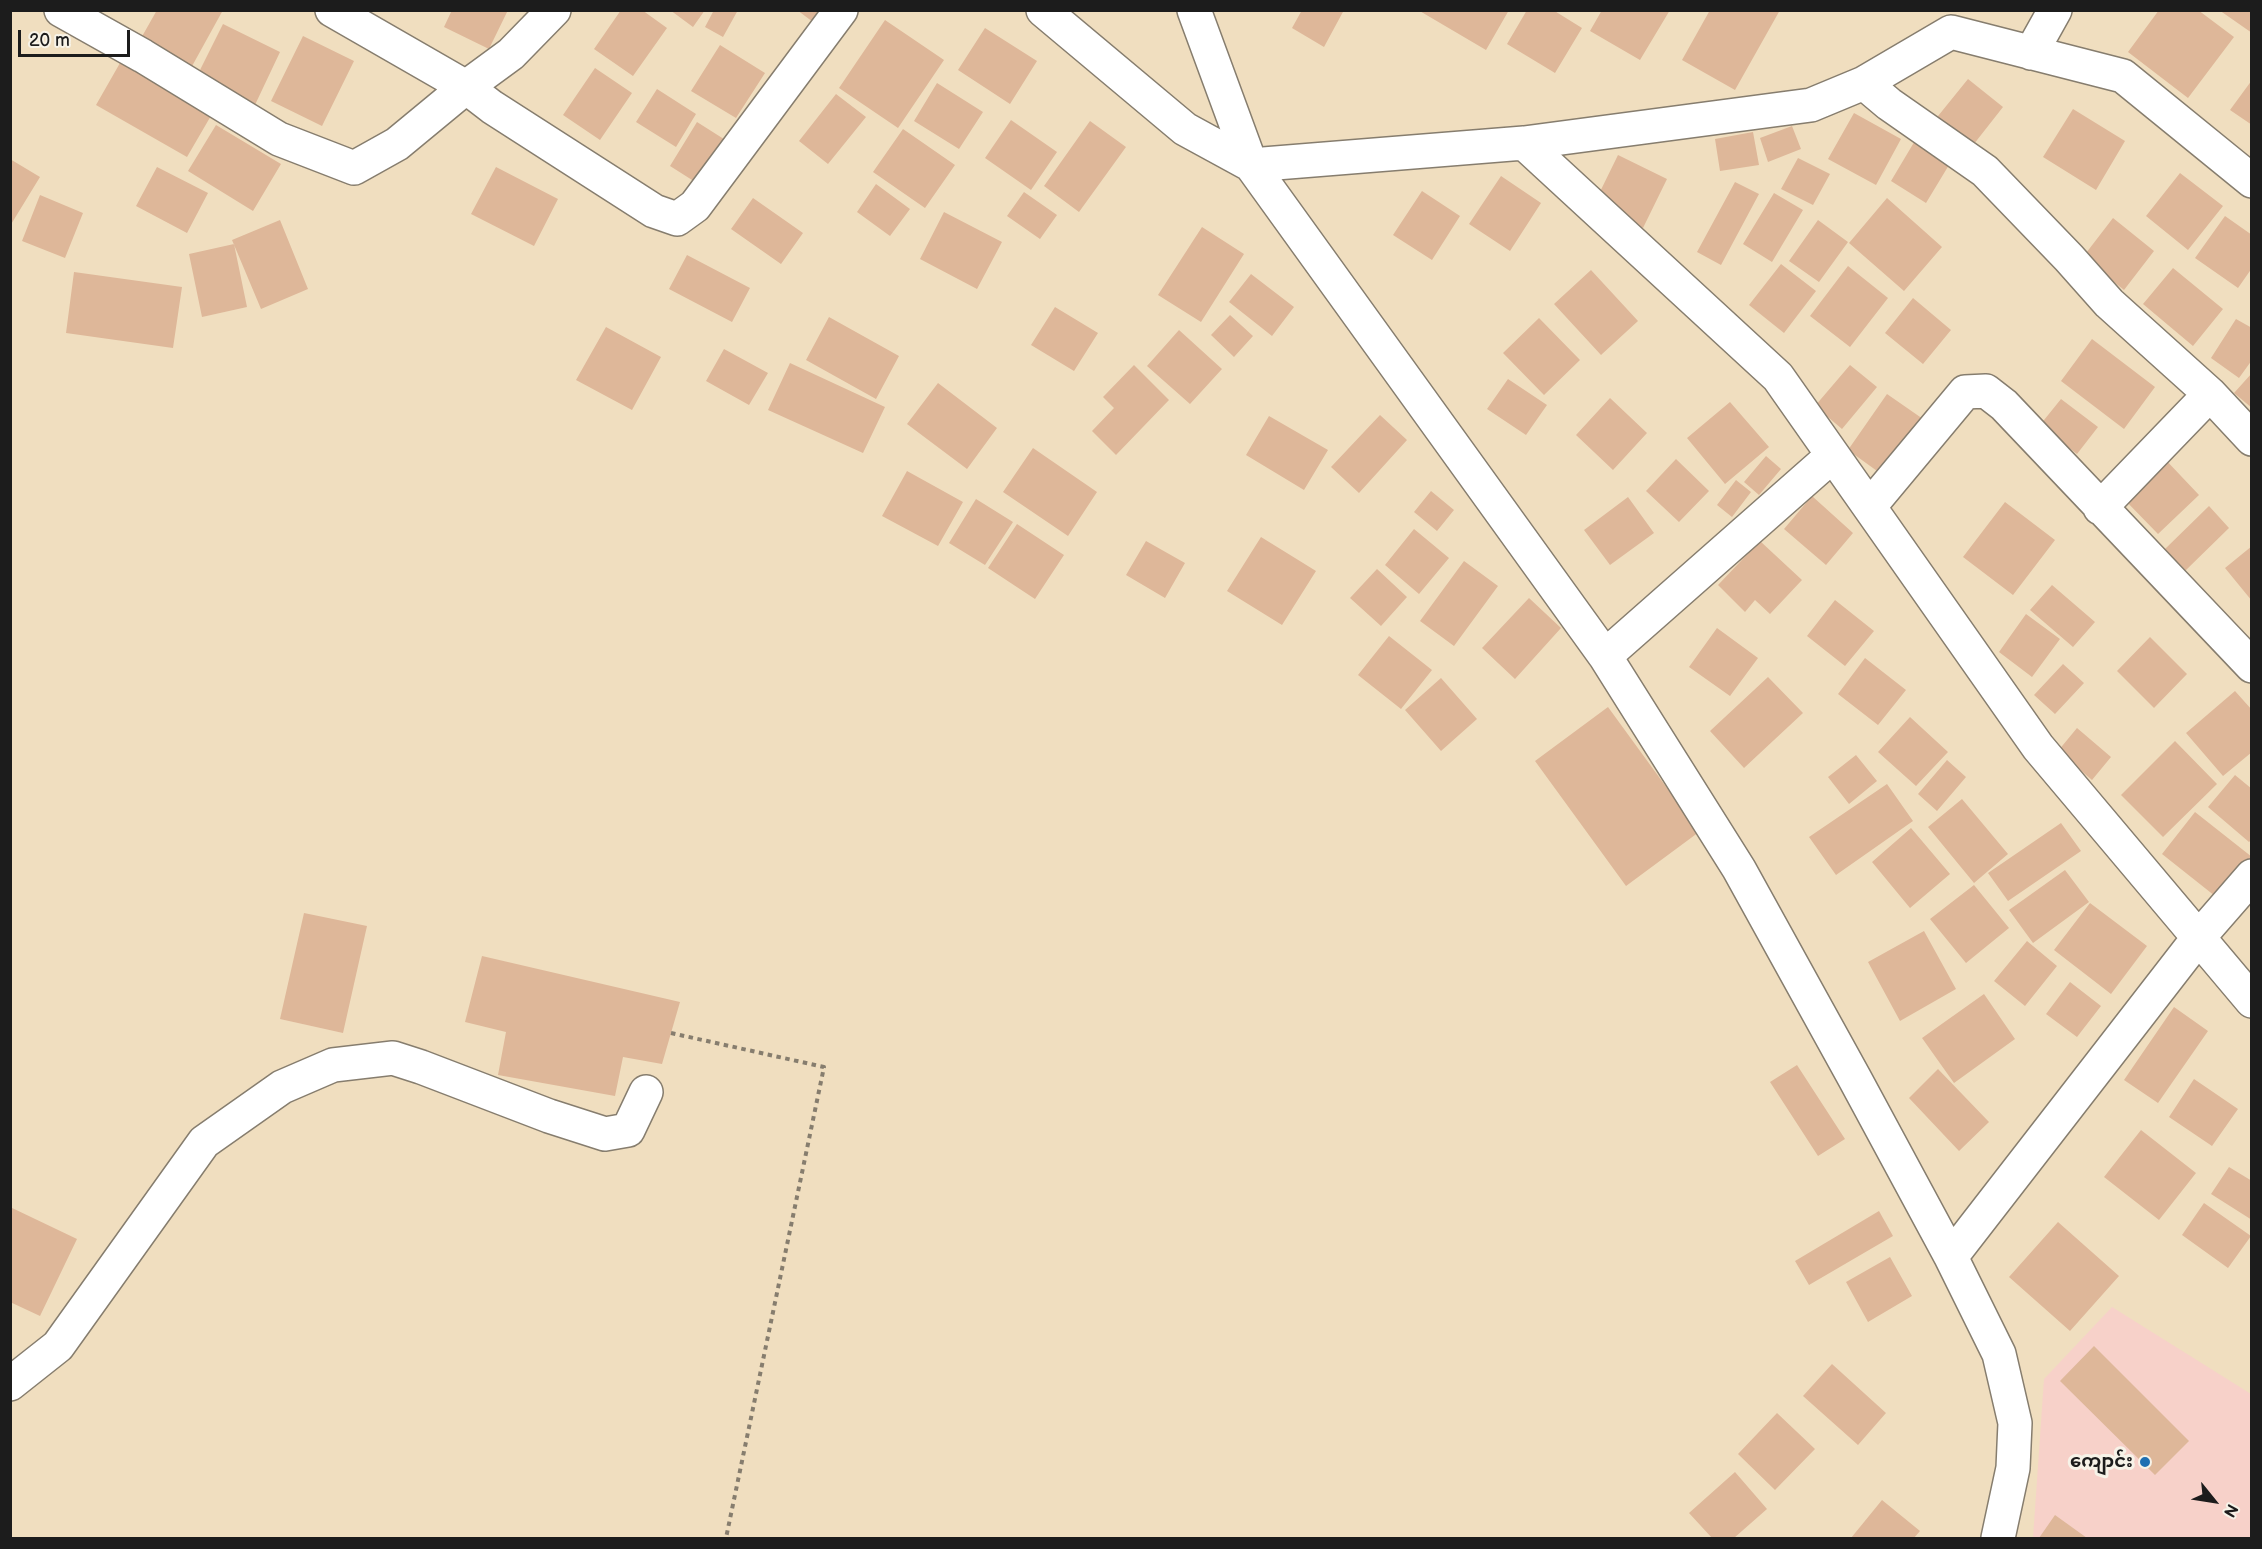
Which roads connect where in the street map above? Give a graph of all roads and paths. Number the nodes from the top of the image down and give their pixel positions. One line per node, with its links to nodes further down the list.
1 (61, 10): 10 (street)
2 (332, 10): 10 (street)
3 (554, 10): 10 (street)
4 (841, 10): 10 (street)
5 (1043, 10): 12 (street)
6 (1194, 10): 12 (street)
7 (2055, 10): 8 (street)
8 (2031, 53): 9 (street); 13 (street)
9 (1864, 83): 11 (street); 14 (street)
10 (465, 87)
11 (1524, 143): 12 (street); 16 (street)
12 (1251, 165): 19 (street)
13 (2252, 181)
14 (2210, 394): 15 (street); 18 (street)
15 (2252, 439)
16 (1832, 456): 17 (street); 19 (street)
17 (1870, 506): 18 (street); 22 (street)
18 (2100, 508): 20 (street)
19 (1605, 656): 26 (street)
20 (2252, 666)
21 (2252, 876): 22 (street)
22 (2199, 937): 23 (street); 26 (street)
23 (2252, 1000)
24 (671, 1033): 28 (path)
25 (646, 1092): 27 (street)
26 (1951, 1257): 29 (street)
27 (10, 1384)
28 (726, 1539)
29 (1998, 1539)

